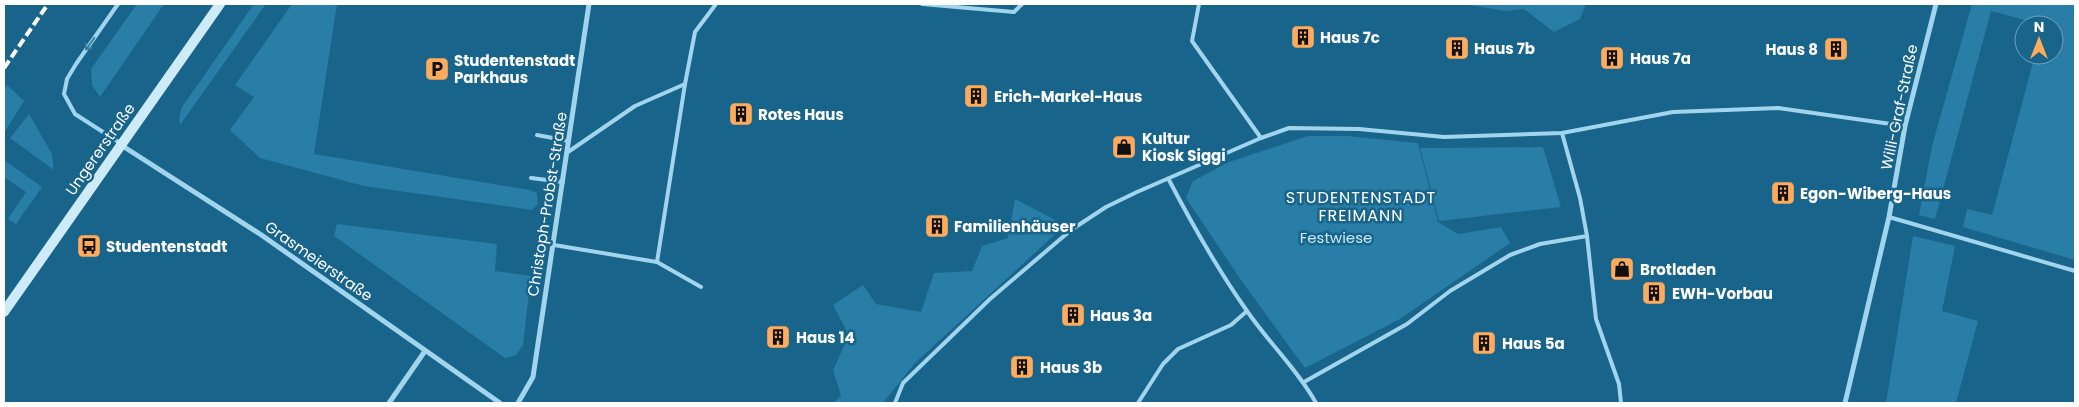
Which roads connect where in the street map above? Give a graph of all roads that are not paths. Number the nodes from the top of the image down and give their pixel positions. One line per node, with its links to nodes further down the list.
1 (118, 4): 15 (lane, one-way to 15)
2 (220, 4): 15 (main road, Ungererstraße)
3 (589, 4): 14 (street, Christoph-Probst-Straße)
4 (716, 4): 9 (lane)
5 (922, 4): 6 (lane)
6 (1022, 4)
7 (1198, 4): 13 (lane)
8 (1936, 4): 10 (street, Willi-Graf-Straße)
9 (685, 84): 16 (lane); 23 (lane)
10 (1905, 126): 11 (lane); 20 (street, Willi-Graf-Straße)
11 (1562, 133): 13 (lane); 21 (lane)
12 (537, 135): 14 (lane)
13 (1261, 138): 18 (lane)
14 (570, 141): 16 (street, Christoph-Probst-Straße)
15 (122, 145): 27 (main road, Ungererstraße); 28 (street, Grasmeierstraße)
16 (568, 152): 19 (street, Christoph-Probst-Straße)
17 (531, 178): 19 (lane)
18 (1169, 180): 26 (lane); 33 (lane)
19 (563, 182): 22 (street, Christoph-Probst-Straße)
20 (1889, 217): 24 (lane); 37 (street, Willi-Graf-Straße)
21 (1587, 236): 29 (lane); 36 (lane)
22 (554, 245): 23 (lane); 32 (street, Christoph-Probst-Straße)
23 (657, 262): 25 (lane)
24 (2075, 271)
25 (701, 287)
26 (1247, 311): 29 (lane); 34 (lane)
27 (4, 312)
28 (425, 351): 30 (street); 31 (street, Grasmeierstraße)
29 (1304, 382): 35 (lane)
30 (389, 403)
31 (500, 403)
32 (518, 403)
33 (895, 403)
34 (1138, 403)
35 (1316, 403)
36 (1621, 403)
37 (1845, 403)

